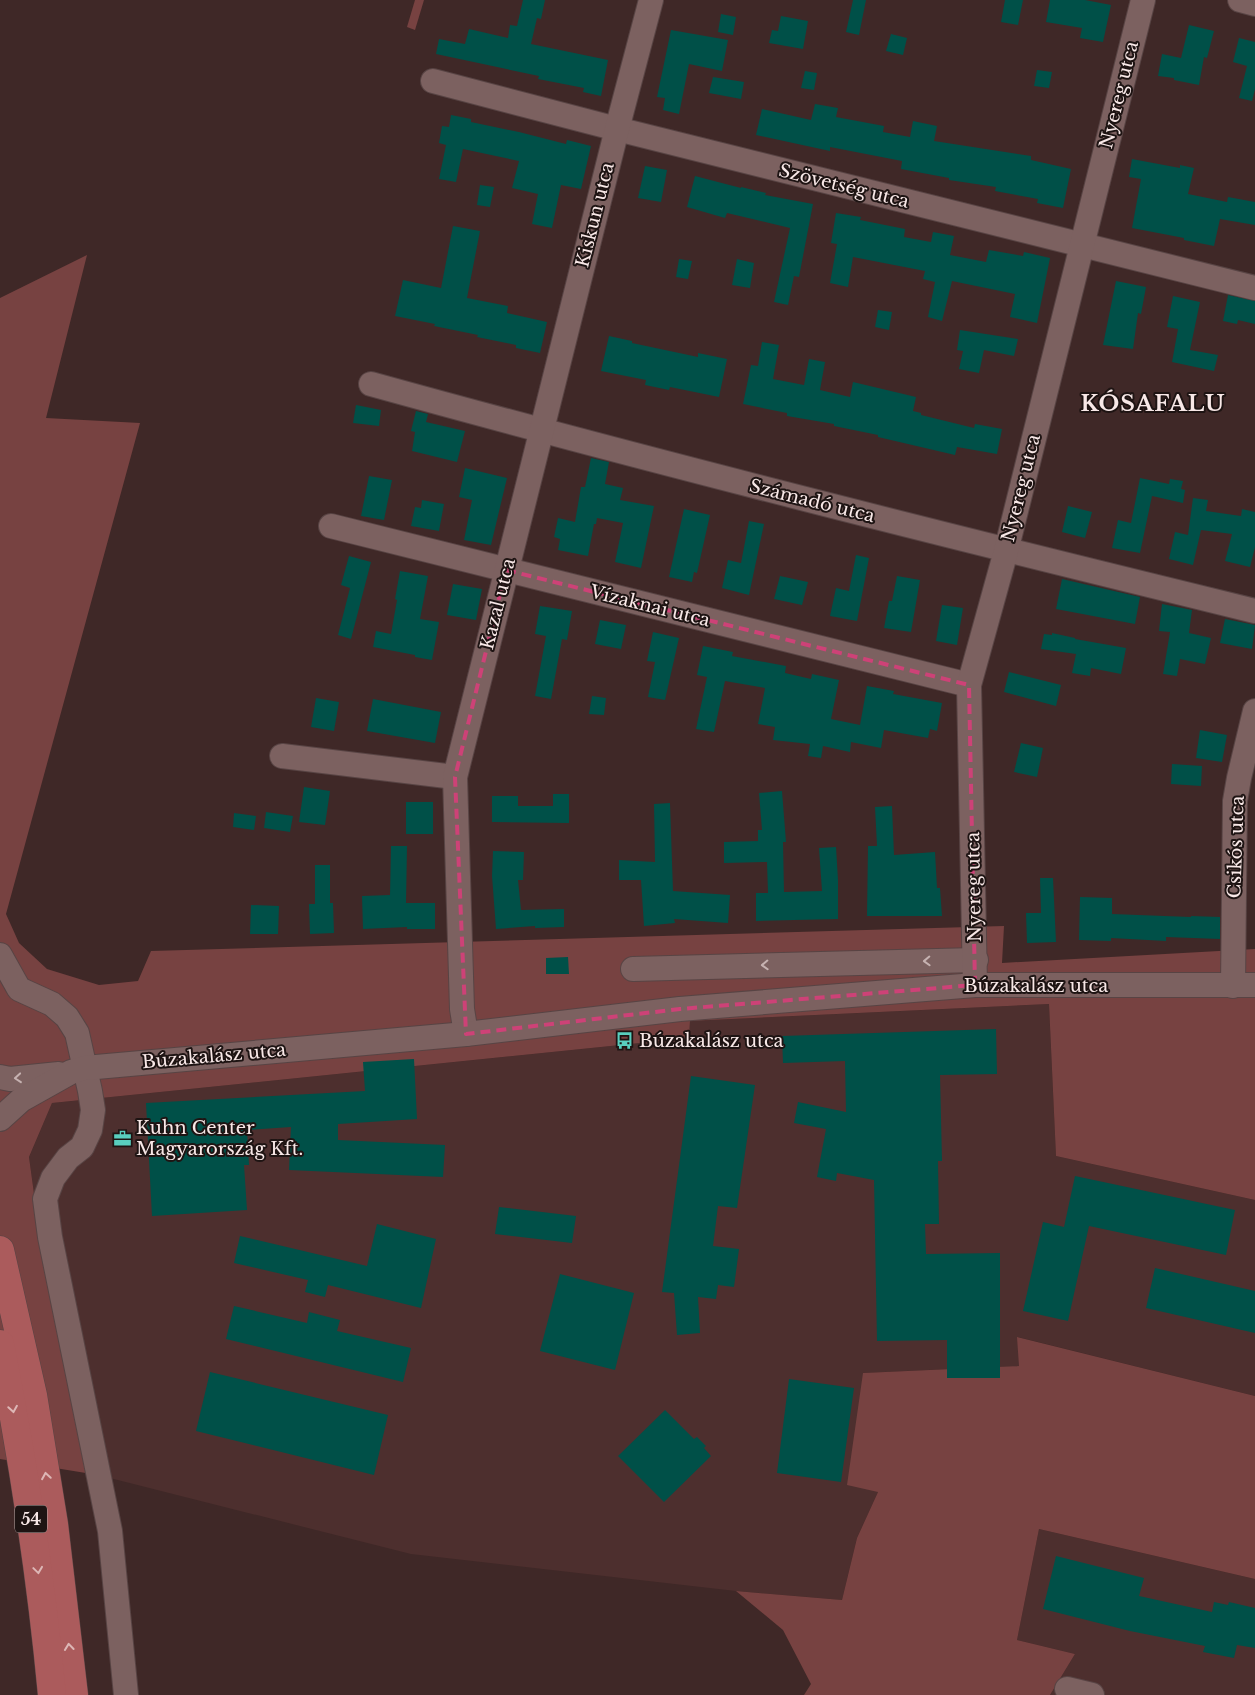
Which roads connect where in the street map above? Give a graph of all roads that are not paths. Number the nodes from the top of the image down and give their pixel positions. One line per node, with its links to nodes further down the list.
1 (651, 0): 6 (street, Kiskun utca)
2 (1144, 0): 7 (street, Nyereg utca)
3 (1240, 0): 4 (street)
4 (1255, 4)
5 (433, 81): 6 (street, Szövetség utca)
6 (616, 129): 7 (street, Szövetség utca); 10 (street, Kiskun utca)
7 (1082, 245): 8 (street, Szövetség utca); 12 (street, Nyereg utca)
8 (1255, 288)
9 (371, 384): 10 (street, Számadó utca)
10 (541, 431): 12 (street, Számadó utca); 13 (street, Kazal utca)
11 (331, 526): 13 (street, Vízaknai utca)
12 (1006, 551): 14 (street, Számadó utca); 15 (street, Nyereg utca)
13 (506, 570): 15 (street, Vízaknai utca); 18 (street, Kazal utca)
14 (1255, 611)
15 (969, 685): 20 (street, Nyereg utca)
16 (1255, 710): 23 (street, Csikós utca)
17 (282, 756): 18 (street)
18 (455, 777): 24 (street, Kazal utca)
19 (0, 955): 25 (street)
20 (976, 960): 21 (street, Búzakalász utca, one-way to 21); 22 (street, Nyereg utca)
21 (633, 969)
22 (975, 985): 23 (street, Búzakalász utca); 24 (street, Búzakalász utca)
23 (1244, 986)
24 (466, 1034): 25 (street, Búzakalász utca)
25 (78, 1070): 26 (street, Búzakalász utca, one-way to 26); 27 (street, Búzakalász utca); 33 (street)
26 (0, 1078)
27 (0, 1119)
28 (0, 1250): 32 (main road, 54, one-way to 28)
29 (0, 1344): 31 (main road, 54, one-way to 31)
30 (1067, 1689): 34 (street)
31 (52, 1695)
32 (74, 1695)
33 (126, 1695)
34 (1092, 1695)

